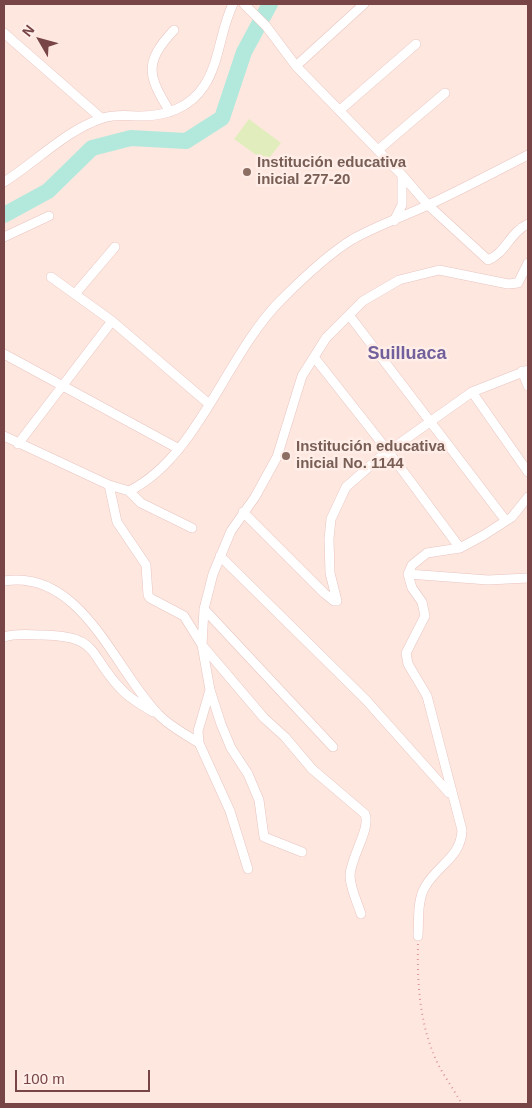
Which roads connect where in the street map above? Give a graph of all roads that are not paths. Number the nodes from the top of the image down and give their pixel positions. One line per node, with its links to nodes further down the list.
1 (233, 4): 10 (street)
2 (244, 4): 7 (street)
3 (364, 4): 7 (street)
4 (174, 30): 10 (street)
5 (4, 33): 11 (street)
6 (416, 44): 9 (street)
7 (296, 66): 9 (street)
8 (445, 93): 12 (street)
9 (340, 110): 12 (street)
10 (170, 112): 11 (street)
11 (101, 118): 15 (street)
12 (378, 150): 14 (street)
13 (528, 155): 16 (street)
14 (402, 175): 16 (street); 18 (street)
15 (4, 182)
16 (428, 205): 18 (street); 19 (street)
17 (49, 216): 20 (street)
18 (394, 221): 33 (street)
19 (528, 224)
20 (4, 237)
21 (115, 247): 24 (street)
22 (528, 263): 25 (street)
23 (52, 277): 24 (street)
24 (75, 294): 26 (street)
25 (349, 315): 28 (street); 34 (street)
26 (112, 321): 30 (street); 33 (street)
27 (4, 354): 30 (street)
28 (314, 358): 38 (street); 43 (street)
29 (525, 370): 31 (street); 32 (street)
30 (64, 384): 36 (street); 37 (street)
31 (528, 386)
32 (472, 392): 34 (street); 39 (street)
33 (209, 404): 37 (street)
34 (429, 421): 38 (street); 44 (street)
35 (4, 436): 36 (street)
36 (18, 444): 40 (street)
37 (179, 449): 41 (street)
38 (388, 451): 43 (street); 46 (street)
39 (528, 472)
40 (110, 485): 41 (street); 53 (street)
41 (129, 491): 45 (street)
42 (528, 497): 44 (street)
43 (243, 512): 47 (street)
44 (506, 521): 46 (street)
45 (192, 528)
46 (460, 548): 48 (street)
47 (220, 556): 51 (street); 58 (street)
48 (408, 574): 49 (street); 58 (street)
49 (528, 578)
50 (4, 581): 55 (street)
51 (204, 609): 53 (street); 57 (street)
52 (4, 637): 55 (street)
53 (202, 645): 54 (street); 61 (street)
54 (210, 690): 56 (street); 59 (street)
55 (158, 714): 56 (street)
56 (199, 743): 60 (street)
57 (333, 747)
58 (451, 796): 62 (street)
59 (302, 852)
60 (248, 869)
61 (361, 914)
62 (418, 936)

